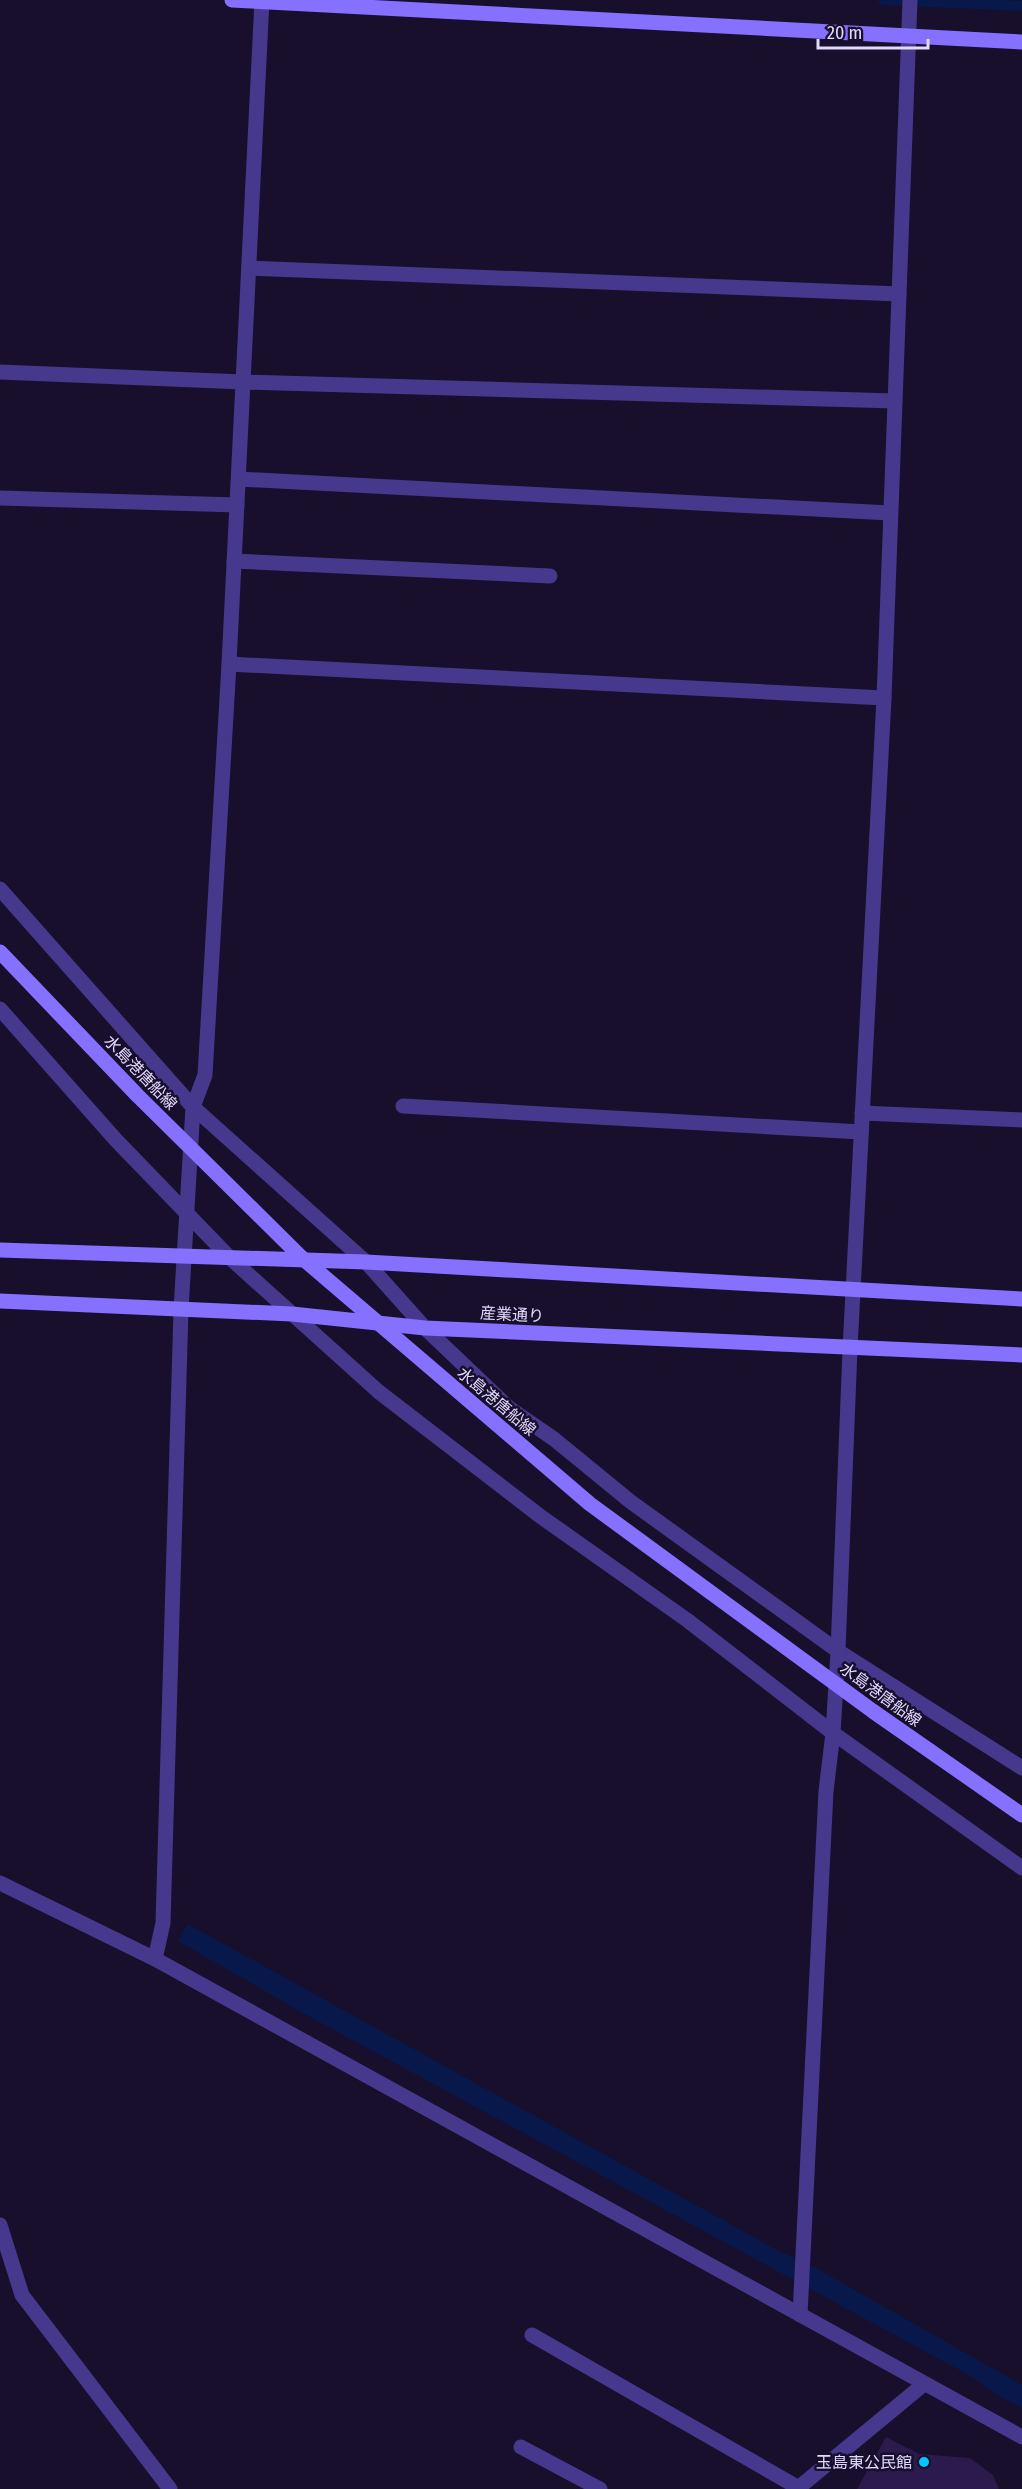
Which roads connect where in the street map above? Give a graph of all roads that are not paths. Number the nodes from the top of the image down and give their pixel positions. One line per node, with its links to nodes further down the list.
1 (232, 0): 3 (street)
2 (909, 0): 4 (street)
3 (262, 1): 4 (street); 6 (street)
4 (908, 37): 5 (street); 7 (street)
5 (1022, 42)
6 (249, 268): 7 (street); 9 (street)
7 (898, 294): 10 (street)
8 (0, 372): 9 (street)
9 (243, 382): 10 (street); 11 (street)
10 (895, 401): 14 (street)
11 (238, 479): 13 (street); 14 (street)
12 (0, 498): 13 (street)
13 (237, 504): 15 (street)
14 (890, 513): 18 (street)
15 (234, 561): 16 (street); 17 (street)
16 (550, 576)
17 (229, 664): 18 (street); 23 (street)
18 (884, 698): 24 (street)
19 (0, 889): 23 (street)
20 (0, 952): 43 (street, 水島港唐船線, bridge)
21 (0, 1009): 27 (street)
22 (403, 1106): 26 (street)
23 (193, 1107): 27 (street); 31 (street)
24 (862, 1113): 25 (street); 26 (street)
25 (1022, 1120)
26 (861, 1132): 32 (street)
27 (187, 1214): 29 (street); 30 (street)
28 (0, 1250): 29 (street)
29 (185, 1256): 30 (street); 35 (street)
30 (229, 1257): 31 (street); 36 (street)
31 (366, 1262): 32 (street); 37 (street)
32 (854, 1291): 33 (street); 38 (street)
33 (1022, 1299)
34 (0, 1301): 35 (street, 産業通り)
35 (181, 1310): 36 (street, 産業通り); 46 (street)
36 (292, 1314): 37 (street, 産業通り); 41 (street)
37 (425, 1328): 38 (street, 産業通り); 40 (street)
38 (850, 1348): 39 (street, 産業通り); 40 (street)
39 (1022, 1355)
40 (838, 1651): 41 (street); 42 (street)
41 (833, 1733): 44 (street); 48 (street)
42 (1022, 1768)
43 (1022, 1815)
44 (1022, 1869)
45 (0, 1883): 46 (street)
46 (155, 1959): 48 (street)
47 (0, 2225): 54 (street)
48 (800, 2315): 50 (street)
49 (531, 2335): 53 (street)
50 (924, 2384): 51 (street); 53 (street)
51 (1022, 2437)
52 (521, 2447): 55 (street)
53 (798, 2488)
54 (170, 2489)
55 (600, 2489)

